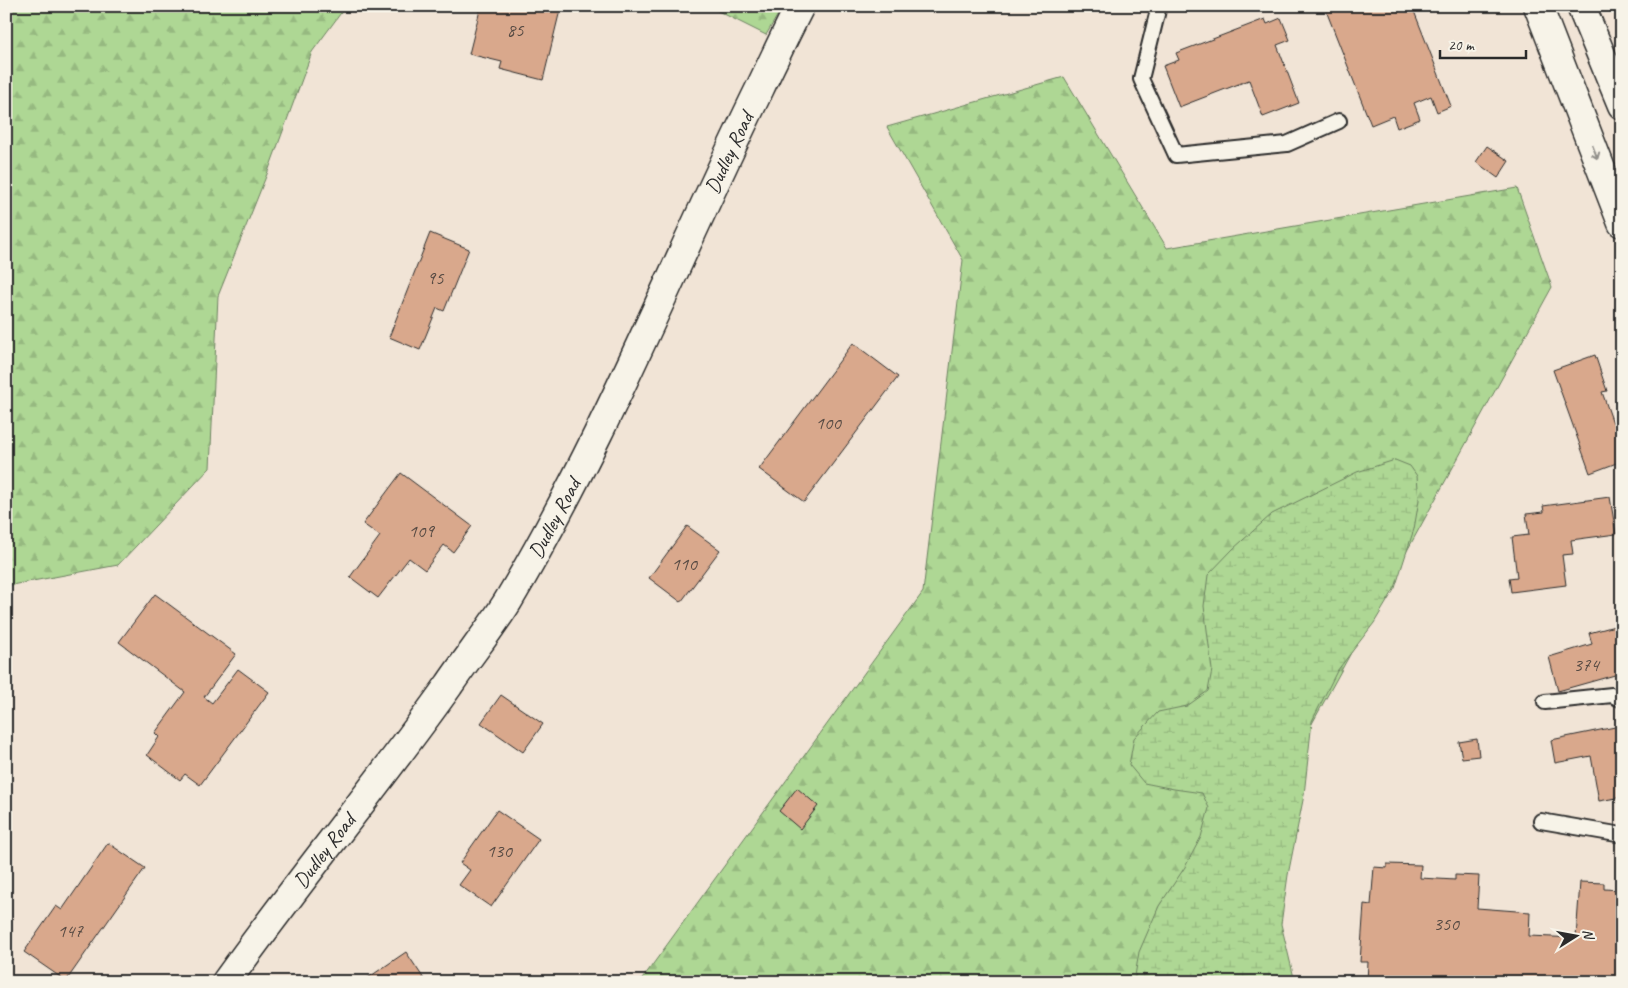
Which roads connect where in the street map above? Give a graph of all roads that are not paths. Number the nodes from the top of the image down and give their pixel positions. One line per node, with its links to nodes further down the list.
1 (800, 6): 12 (main road, Dudley Road)
2 (1159, 6): 6 (lane)
3 (1538, 6): 7 (main road, one-way to 7)
4 (1581, 6): 5 (main road)
5 (1622, 105)
6 (1339, 121)
7 (1622, 223)
8 (1622, 700): 9 (lane)
9 (1545, 702)
10 (1542, 821): 11 (lane)
11 (1622, 836)
12 (226, 982)

